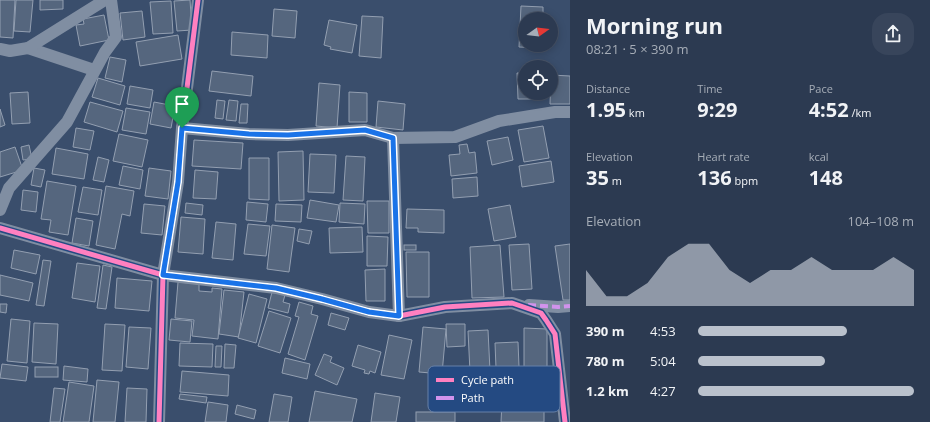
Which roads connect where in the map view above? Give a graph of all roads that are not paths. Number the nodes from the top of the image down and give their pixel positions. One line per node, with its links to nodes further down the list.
1 (105, 0): 4 (street)
2 (110, 0): 6 (street)
3 (198, 0): 8 (street)
4 (28, 48): 5 (street); 6 (street)
5 (0, 49)
6 (94, 70): 10 (street)
7 (570, 112): 9 (street)
8 (182, 128): 9 (street); 12 (street)
9 (393, 138): 15 (street)
10 (0, 210)
11 (0, 228): 12 (street)
12 (163, 275): 15 (street); 18 (street)
13 (512, 304): 14 (street); 15 (street); 16 (street)
14 (570, 306)
15 (399, 316)
16 (559, 366)
17 (560, 378): 19 (street)
18 (159, 422)
19 (565, 422)

